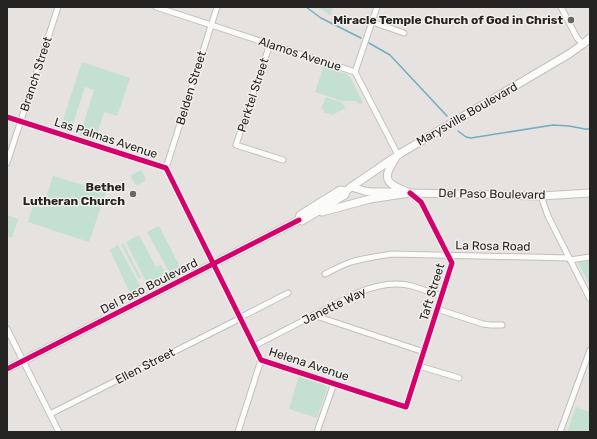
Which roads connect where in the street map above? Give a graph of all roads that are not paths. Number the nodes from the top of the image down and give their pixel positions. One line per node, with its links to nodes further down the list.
1 (58, 7): 14 (street, Branch Street)
2 (156, 7): 7 (street, Alamos Avenue)
3 (217, 7): 7 (street, Belden Street)
4 (377, 7): 6 (street)
5 (561, 7): 11 (street)
6 (372, 22): 8 (street); 12 (street)
7 (211, 25): 10 (street, Alamos Avenue); 18 (street, Belden Street)
8 (404, 33)
9 (590, 38): 11 (main road, Marysville Boulevard)
10 (270, 44): 12 (street, Alamos Avenue); 16 (street, Perktel Street)
11 (583, 44): 15 (main road, Marysville Boulevard)
12 (355, 72): 15 (street, Alamos Avenue)
13 (7, 117): 14 (street, Las Palmas Avenue)
14 (21, 121): 17 (street, Branch Street); 18 (street, Las Palmas Avenue)
15 (398, 155): 19 (main road, Marysville Boulevard); 20 (main road)
16 (283, 160)
17 (7, 163)
18 (166, 168): 29 (street, Las Palmas Avenue)
19 (349, 189): 20 (main road); 23 (main road); 24 (main road, Marysville Boulevard); 25 (main road, Marysville Boulevard)
20 (410, 193): 22 (main road, Del Paso Boulevard); 23 (main road, Del Paso Boulevard); 26 (street, Taft Street)
21 (590, 193): 22 (main road, Del Paso Boulevard)
22 (541, 196): 28 (street)
23 (370, 199): 24 (main road, Del Paso Boulevard)
24 (310, 216): 25 (main road, Marysville Boulevard)
25 (298, 220): 29 (main road, Del Paso Boulevard)
26 (449, 255): 28 (street, La Rosa Road); 30 (street, La Rosa Road); 32 (street, Taft Street)
27 (590, 257): 28 (street, La Rosa Road)
28 (569, 259): 33 (street)
29 (213, 264): 36 (street, Helena Avenue); 43 (main road, Del Paso Boulevard)
30 (325, 274)
31 (288, 293): 36 (street)
32 (442, 296): 34 (street, Taft Street); 35 (street, Janette Way)
33 (590, 299)
34 (437, 309): 37 (street); 41 (street, Taft Street)
35 (313, 315): 39 (street, Janette Way); 41 (street)
36 (240, 318): 39 (street, Helena Avenue); 49 (street, Ellen Street)
37 (502, 324)
38 (7, 329): 43 (street)
39 (254, 346): 42 (street, Helena Avenue)
40 (590, 350): 53 (street)
41 (424, 352): 44 (street, Taft Street)
42 (261, 360): 47 (street, Helena Avenue); 51 (street)
43 (23, 361): 45 (main road, Del Paso Boulevard); 49 (street)
44 (419, 366): 46 (street); 48 (street, Taft Street)
45 (7, 369)
46 (459, 378)
47 (334, 383): 48 (street, Helena Avenue); 52 (street)
48 (406, 406)
49 (50, 414): 50 (street)
50 (59, 432)
51 (238, 432)
52 (317, 432)
53 (560, 432)

